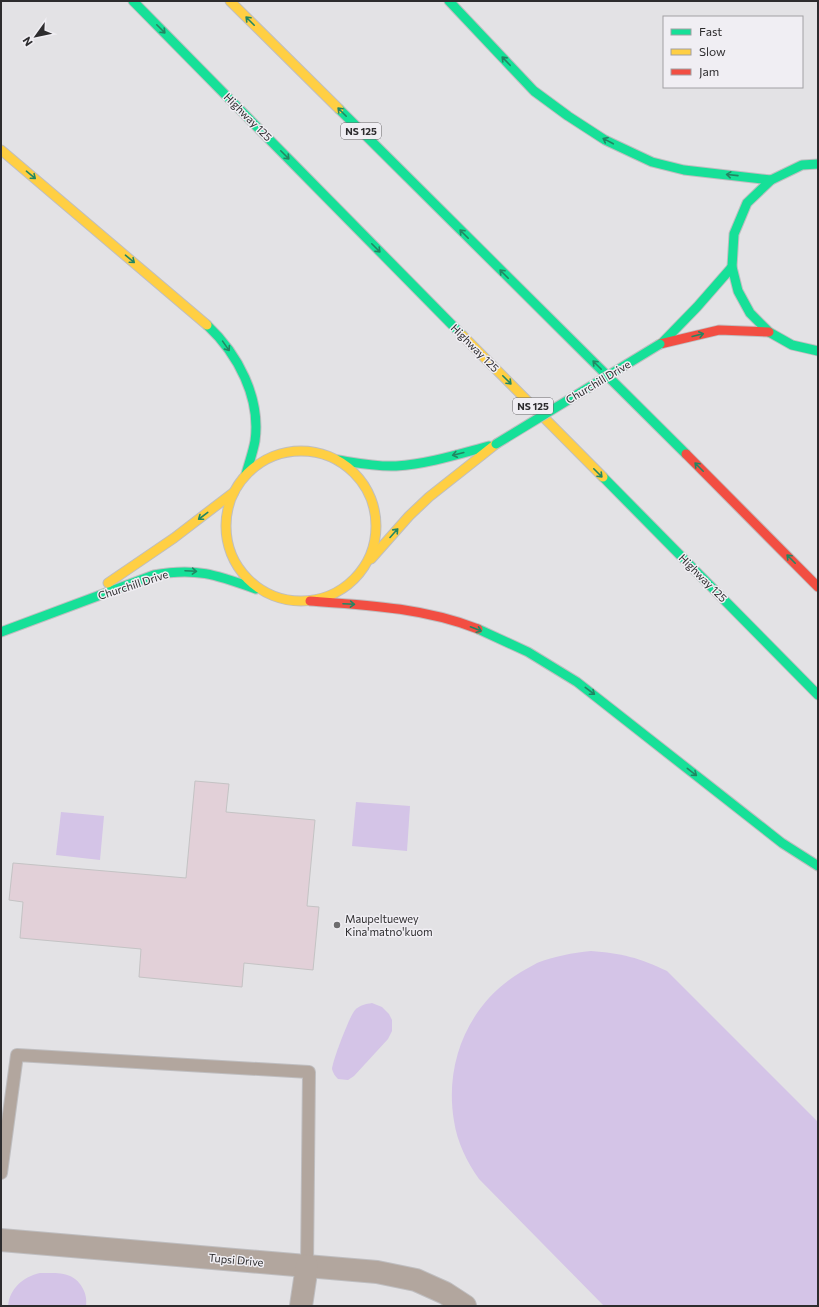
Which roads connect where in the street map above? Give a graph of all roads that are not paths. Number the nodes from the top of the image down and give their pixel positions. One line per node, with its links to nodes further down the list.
1 (133, 1): 21 (main road, Highway 125 / NS 125, one-way to 21)
2 (230, 1): 16 (main road, NS 125, one-way to 2)
3 (449, 1): 6 (main road, one-way to 3)
4 (1, 150): 13 (main road, one-way to 13)
5 (818, 164): 6 (main road)
6 (770, 180): 7 (main road)
7 (732, 267): 8 (main road); 9 (main road, Churchill Drive)
8 (769, 332): 9 (main road, Churchill Drive, one-way to 8); 10 (main road)
9 (660, 344): 11 (main road, Churchill Drive, bridge)
10 (818, 350)
11 (496, 444): 12 (main road, Churchill Drive, one-way to 12); 15 (main road, Churchill Drive, one-way to 11)
12 (338, 460): 13 (main road); 15 (main road)
13 (246, 474): 14 (main road)
14 (234, 492): 17 (main road); 19 (main road, Churchill Drive, one-way to 19)
15 (368, 563): 18 (main road, Churchill Drive)
16 (818, 587)
17 (263, 592): 18 (main road, Churchill Drive); 19 (main road, Churchill Drive, one-way to 17)
18 (310, 601): 22 (main road, one-way to 22)
19 (73, 605): 20 (main road, Churchill Drive)
20 (1, 632)
21 (818, 695)
22 (818, 866)
23 (1, 1173): 25 (lane)
24 (1, 1240): 25 (street, Tupsi Drive)
25 (307, 1266): 26 (street); 27 (street, Tupsi Drive)
26 (301, 1306)
27 (465, 1306)

